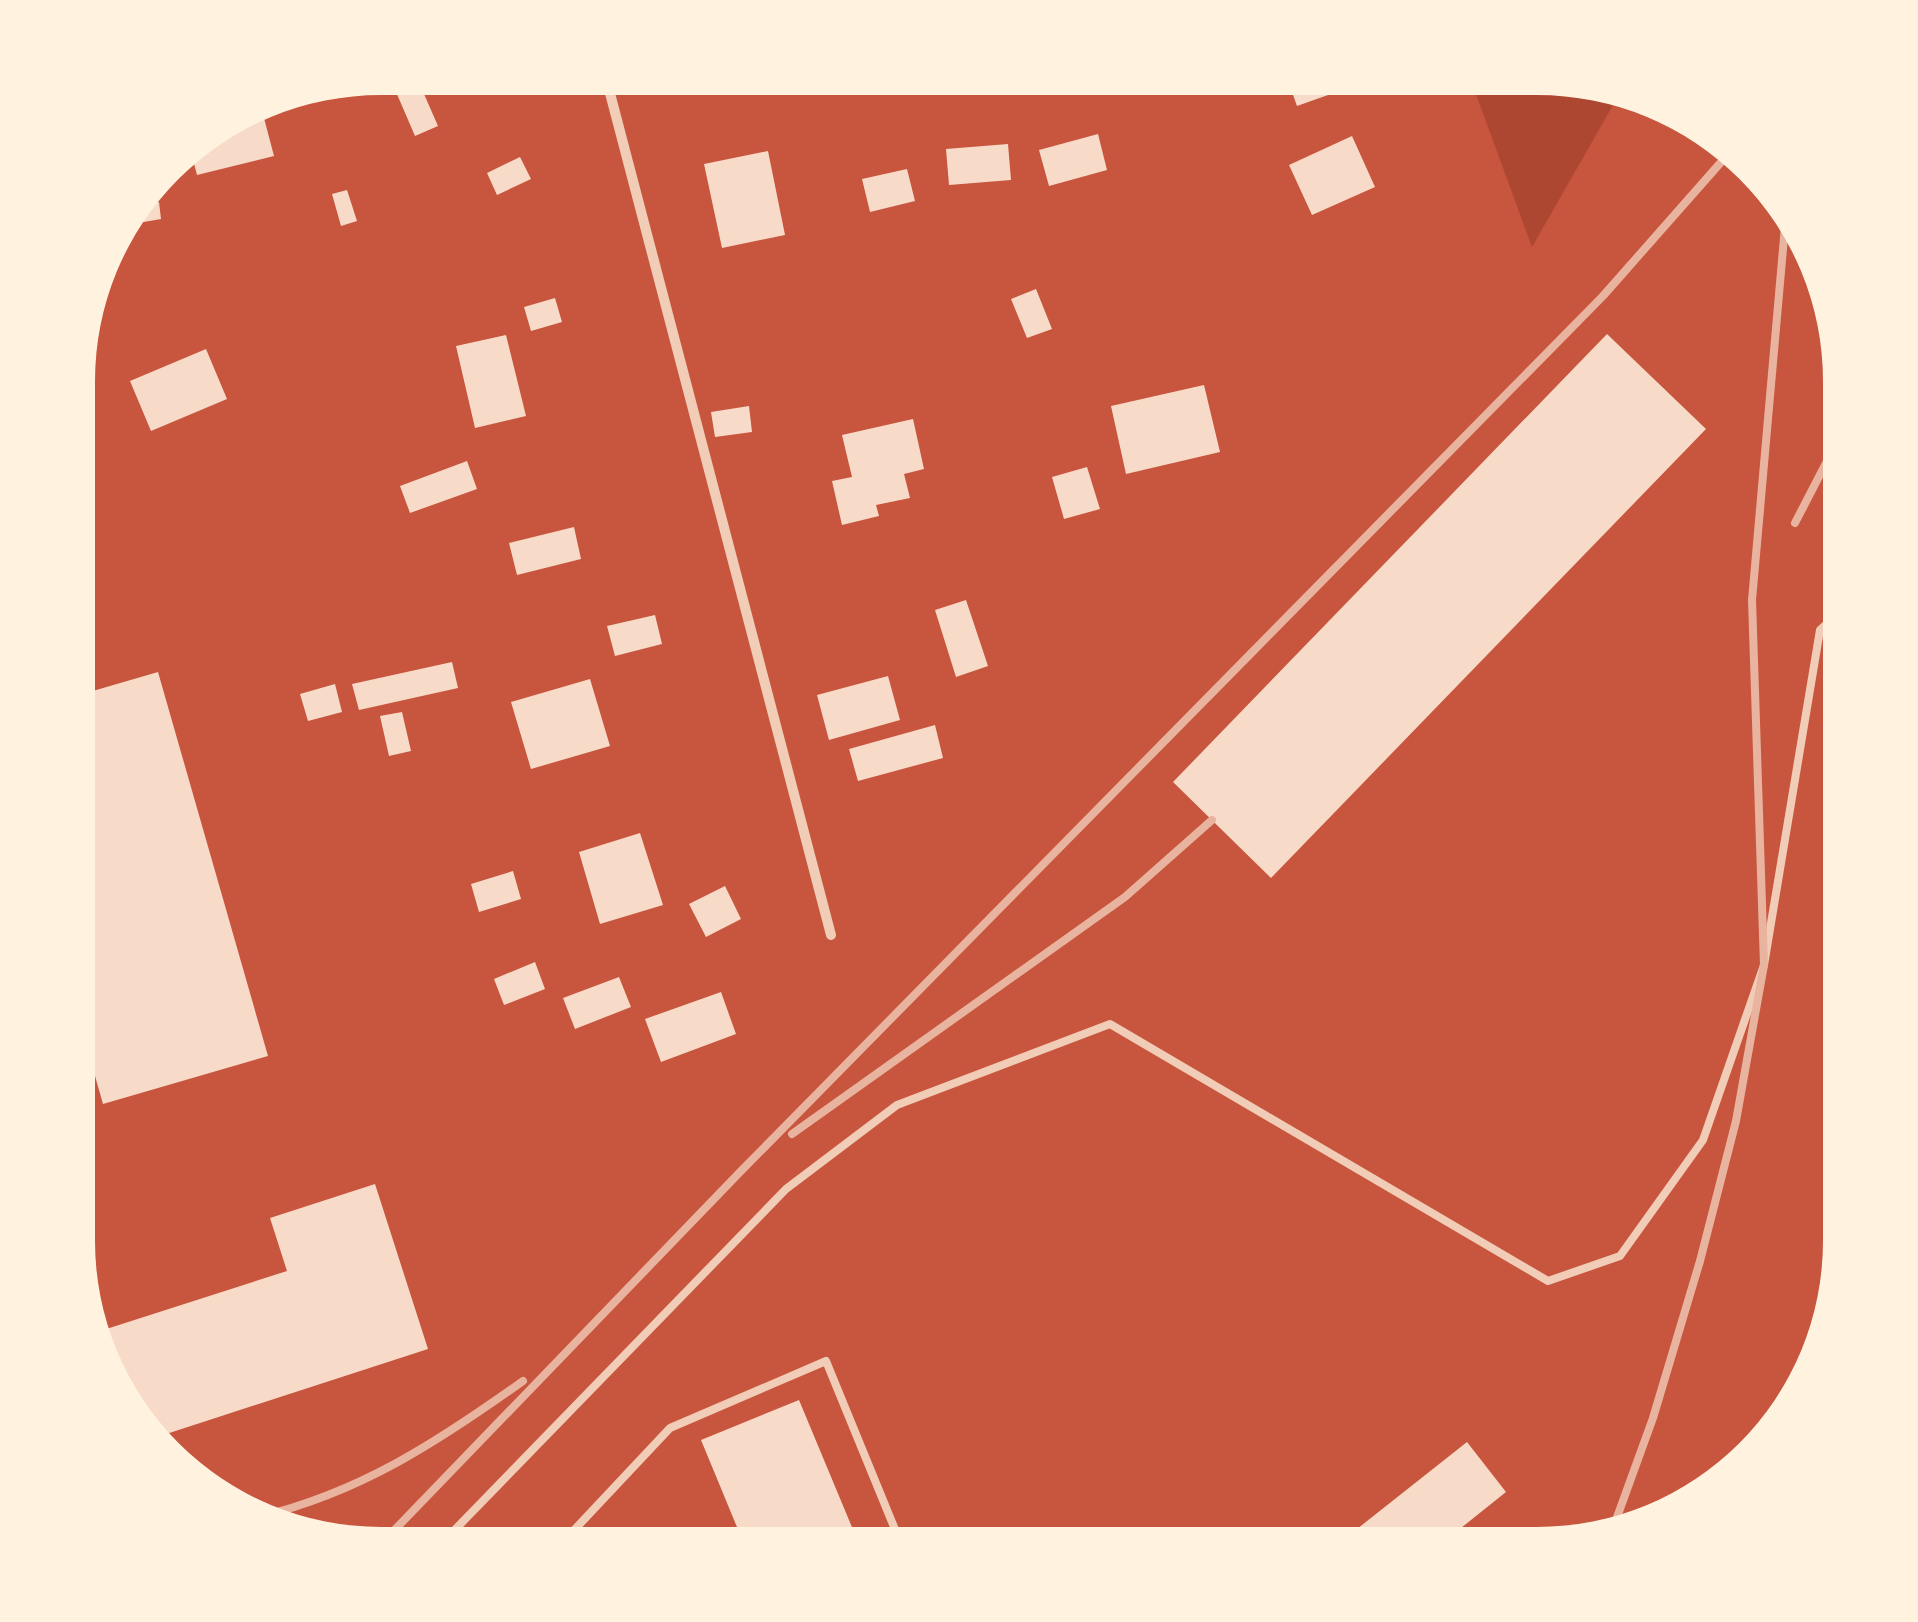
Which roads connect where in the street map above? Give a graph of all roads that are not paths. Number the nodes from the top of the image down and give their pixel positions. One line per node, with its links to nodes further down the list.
1 (611, 96): 3 (street)
2 (1822, 628): 4 (lane)
3 (831, 935)
4 (459, 1527)
5 (577, 1527): 6 (lane)
6 (894, 1527)

